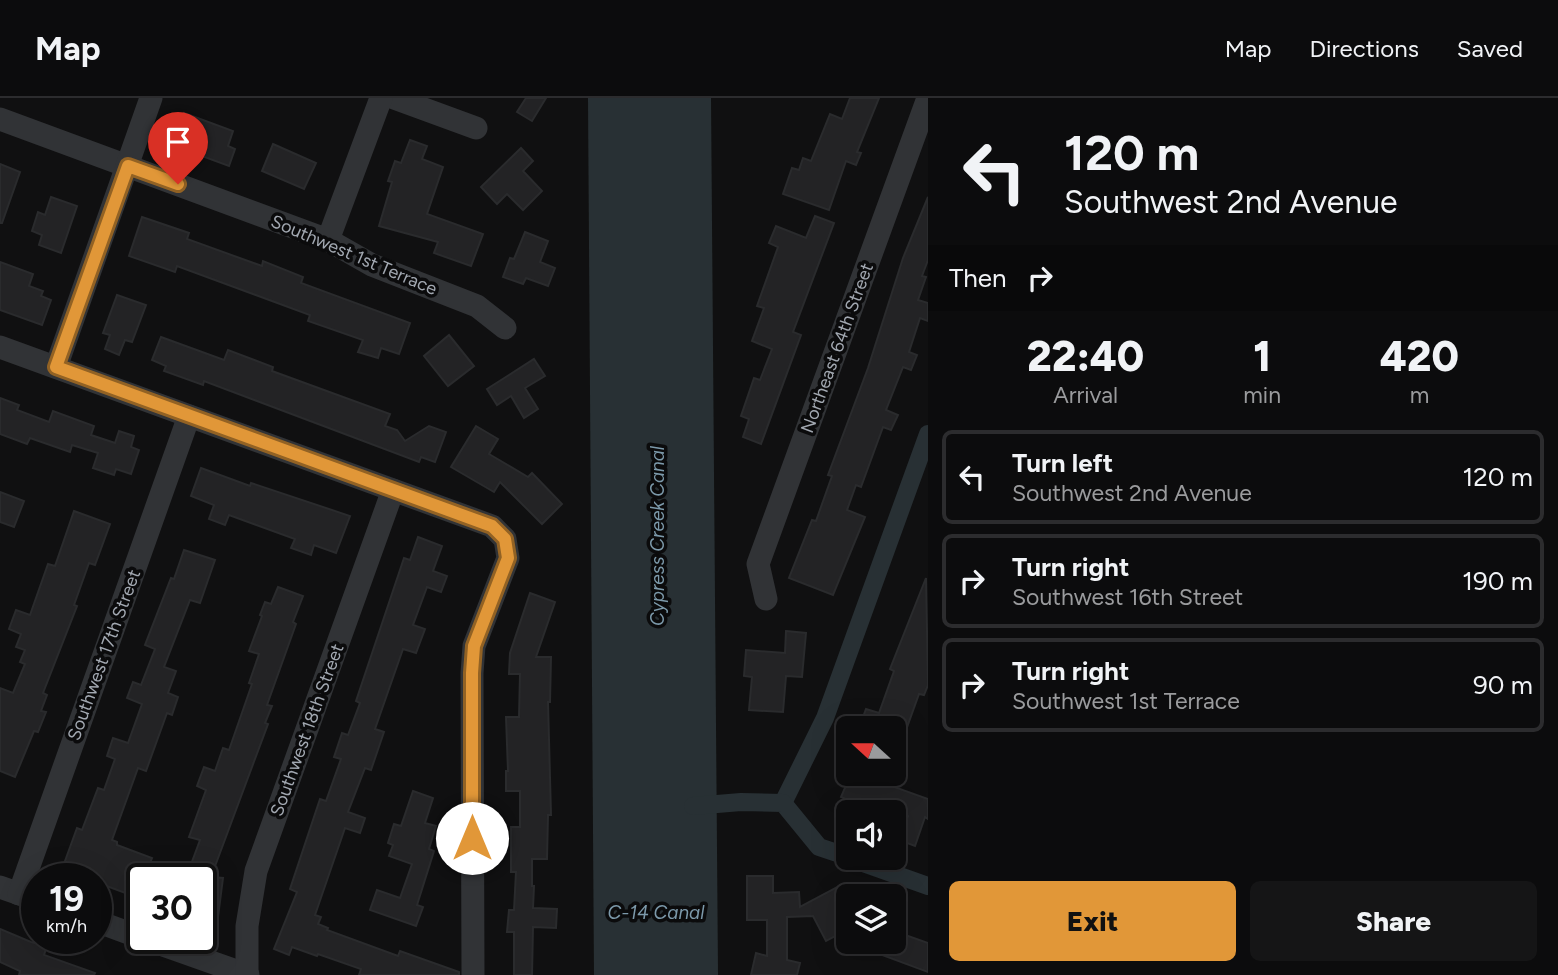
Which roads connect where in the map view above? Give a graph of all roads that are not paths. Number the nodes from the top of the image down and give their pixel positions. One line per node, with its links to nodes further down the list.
1 (151, 98): 7 (street)
2 (381, 98): 8 (street)
3 (394, 98): 6 (street)
4 (928, 98): 14 (street, Northeast 64th Street)
5 (0, 119): 7 (street, Southwest 1st Terrace)
6 (476, 128)
7 (128, 166): 8 (street, Southwest 1st Terrace); 11 (street)
8 (328, 240): 9 (street, Southwest 1st Terrace)
9 (505, 328)
10 (0, 346): 11 (street)
11 (56, 367): 12 (street)
12 (189, 416): 13 (street); 15 (street, Southwest 17th Street)
13 (393, 490): 17 (street, Southwest 18th Street); 18 (street)
14 (766, 599)
15 (18, 894)
16 (188, 954): 17 (street)
17 (248, 975)
18 (473, 975)

